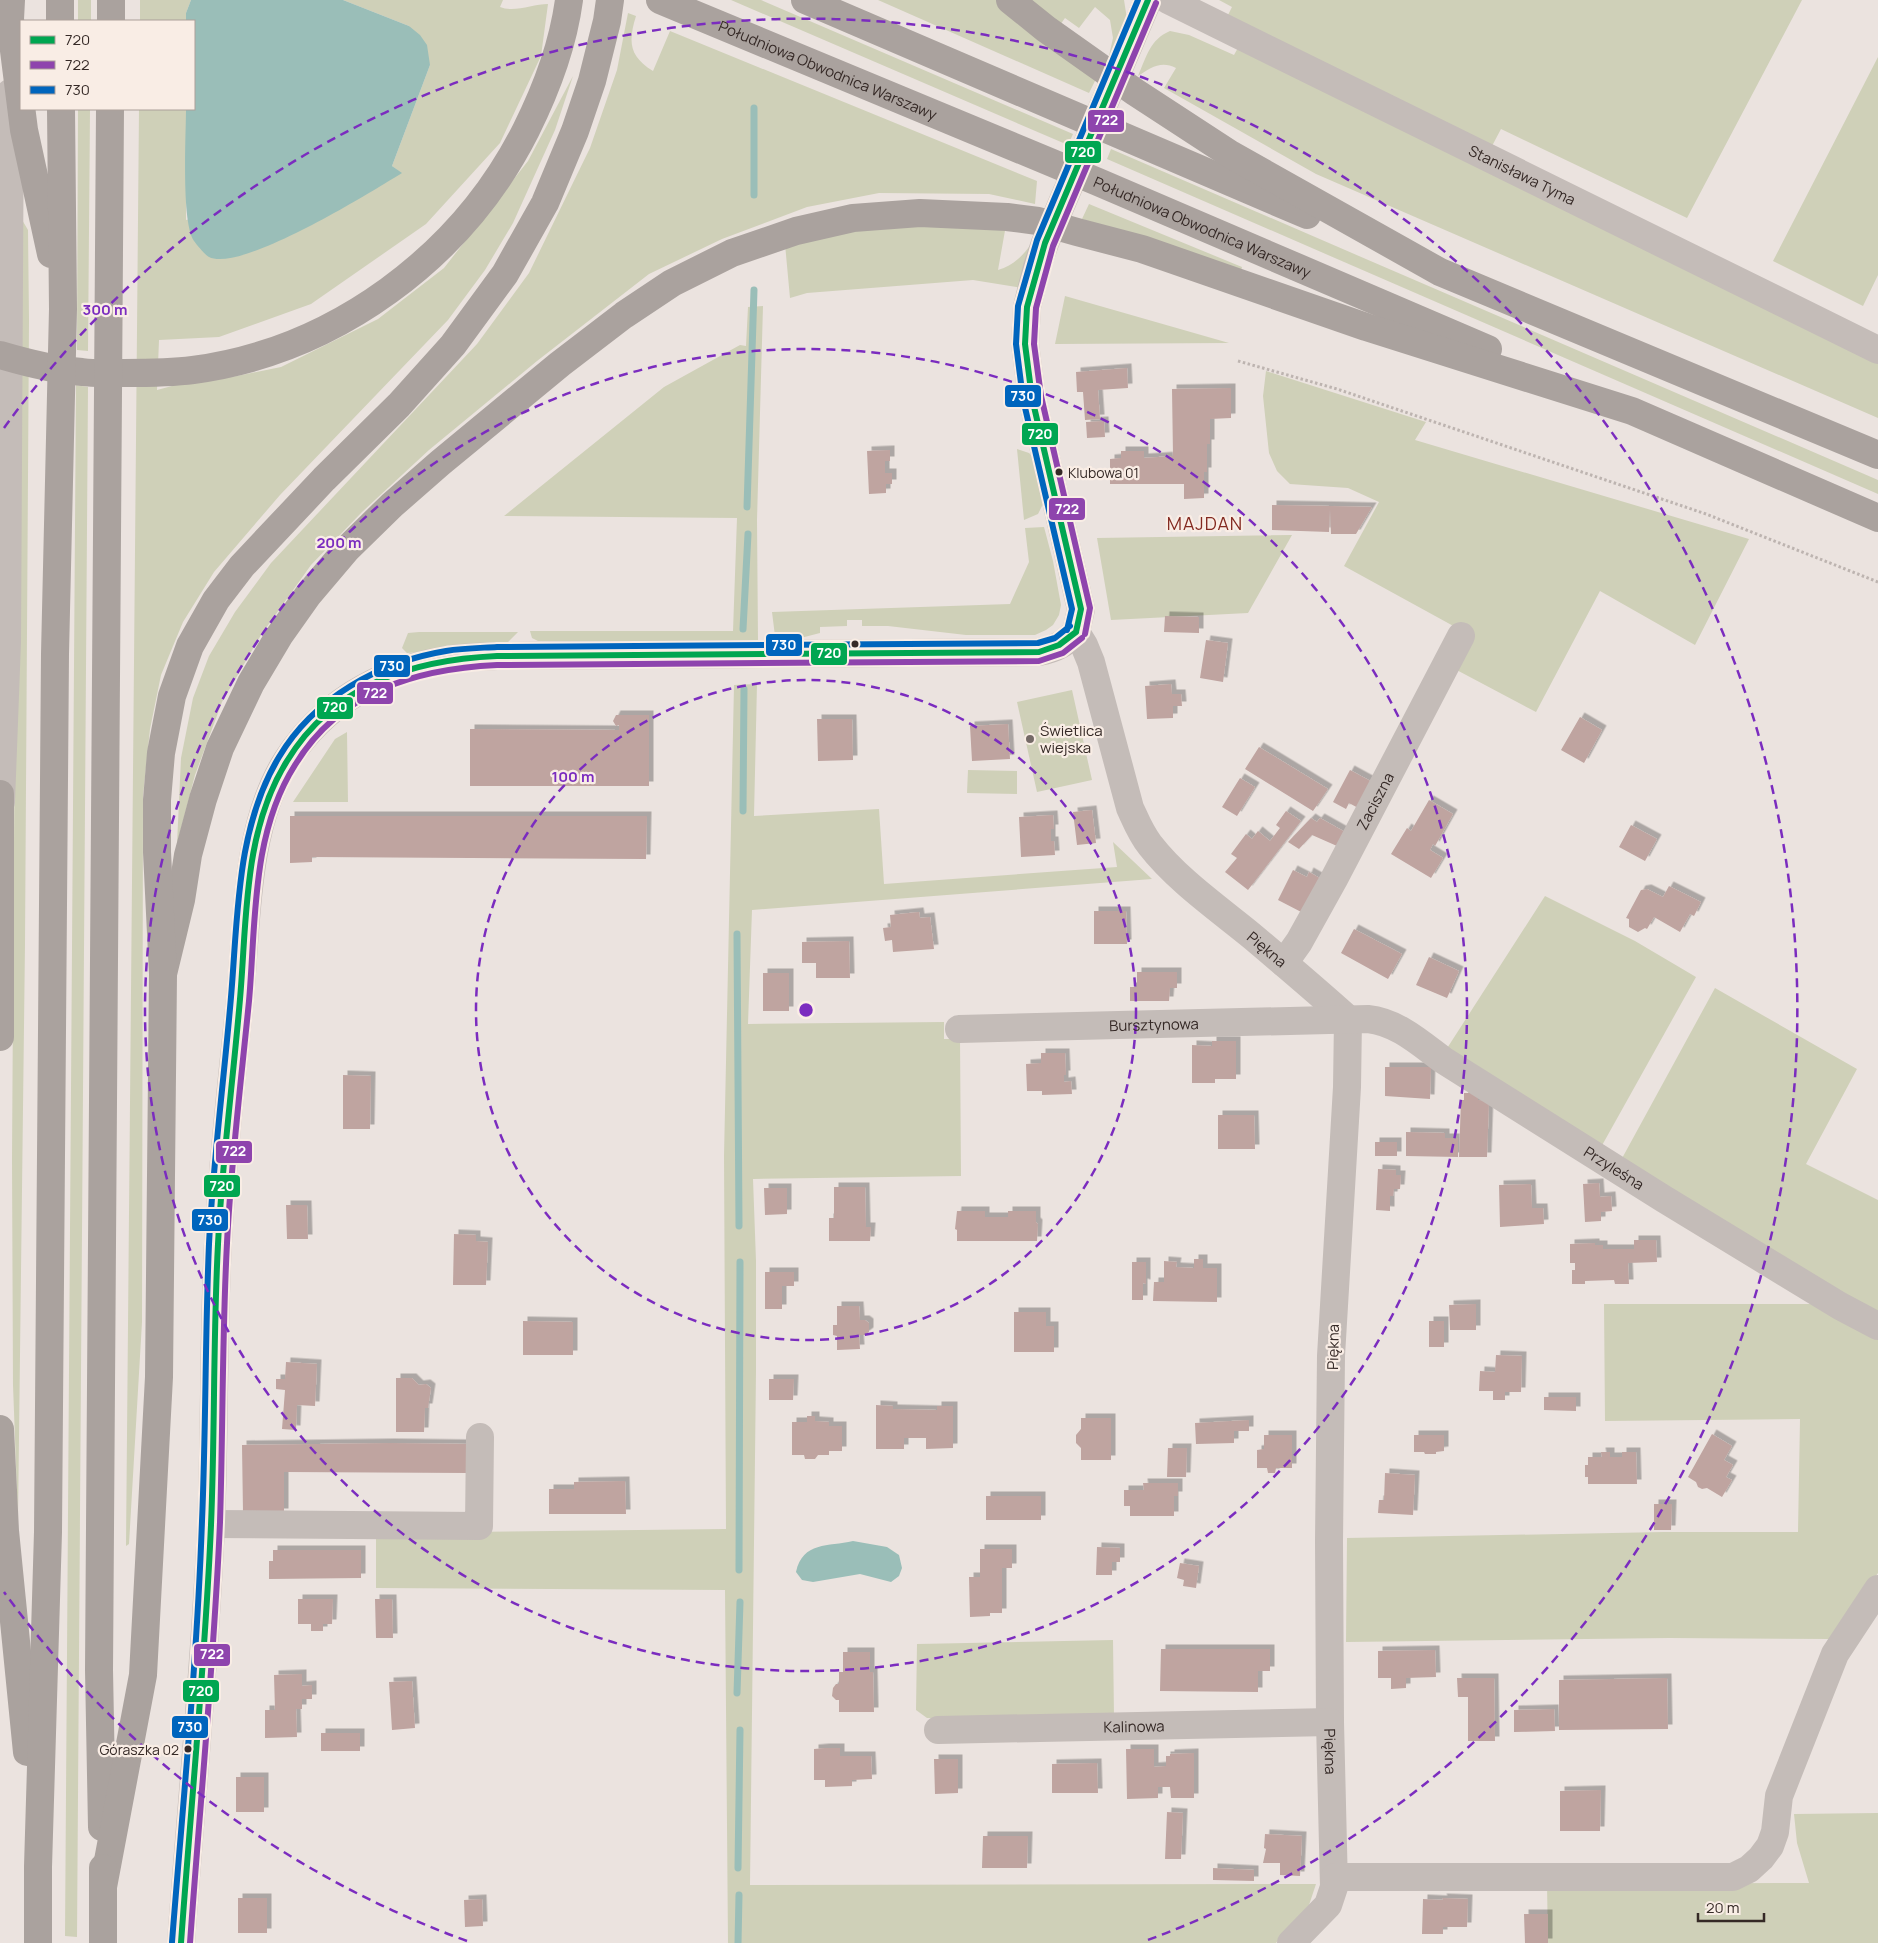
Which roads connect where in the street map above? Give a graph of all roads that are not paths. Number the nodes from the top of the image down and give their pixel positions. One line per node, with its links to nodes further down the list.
1 (60, 0): 11 (highway)
2 (111, 0): 12 (highway)
3 (569, 0): 20 (highway)
4 (610, 0): 29 (highway)
5 (660, 0): 21 (highway, Południowa Obwodnica Warszawy)
6 (805, 0): 17 (highway)
7 (1010, 0): 17 (highway)
8 (1148, 0): 24 (street)
9 (1168, 0): 19 (street, Stanisława Tyma)
10 (10, 9): 13 (highway); 27 (street)
11 (60, 20)
12 (111, 20)
13 (20, 95)
14 (22, 110): 18 (highway)
15 (61, 110): 18 (highway)
16 (110, 110): 42 (highway)
17 (1440, 272): 22 (highway)
18 (63, 309): 40 (highway)
19 (1878, 350)
20 (0, 355)
21 (1632, 411): 23 (highway); 29 (highway)
22 (1878, 455)
23 (1878, 518)
24 (1076, 632): 28 (street, Piękna); 36 (street)
25 (1461, 636): 28 (street, Zaciszna)
26 (0, 794): 27 (highway)
27 (1, 802): 32 (highway)
28 (1284, 963): 30 (street, Piękna)
29 (163, 974): 42 (highway)
30 (1348, 1019): 31 (street, Bursztynowa); 33 (street, Przyleśna); 38 (street, Piękna)
31 (959, 1029)
32 (0, 1036)
33 (1878, 1326)
34 (0, 1429): 40 (highway)
35 (480, 1437): 36 (street)
36 (211, 1524): 45 (street)
37 (1878, 1589): 41 (street)
38 (1330, 1722): 39 (street, Kalinowa); 41 (street, Piękna)
39 (938, 1730)
40 (38, 1867): 43 (highway)
41 (1335, 1877): 46 (street, Piękna)
42 (103, 1887): 44 (highway)
43 (38, 1943)
44 (103, 1943)
45 (181, 1943)
46 (1291, 1943)

